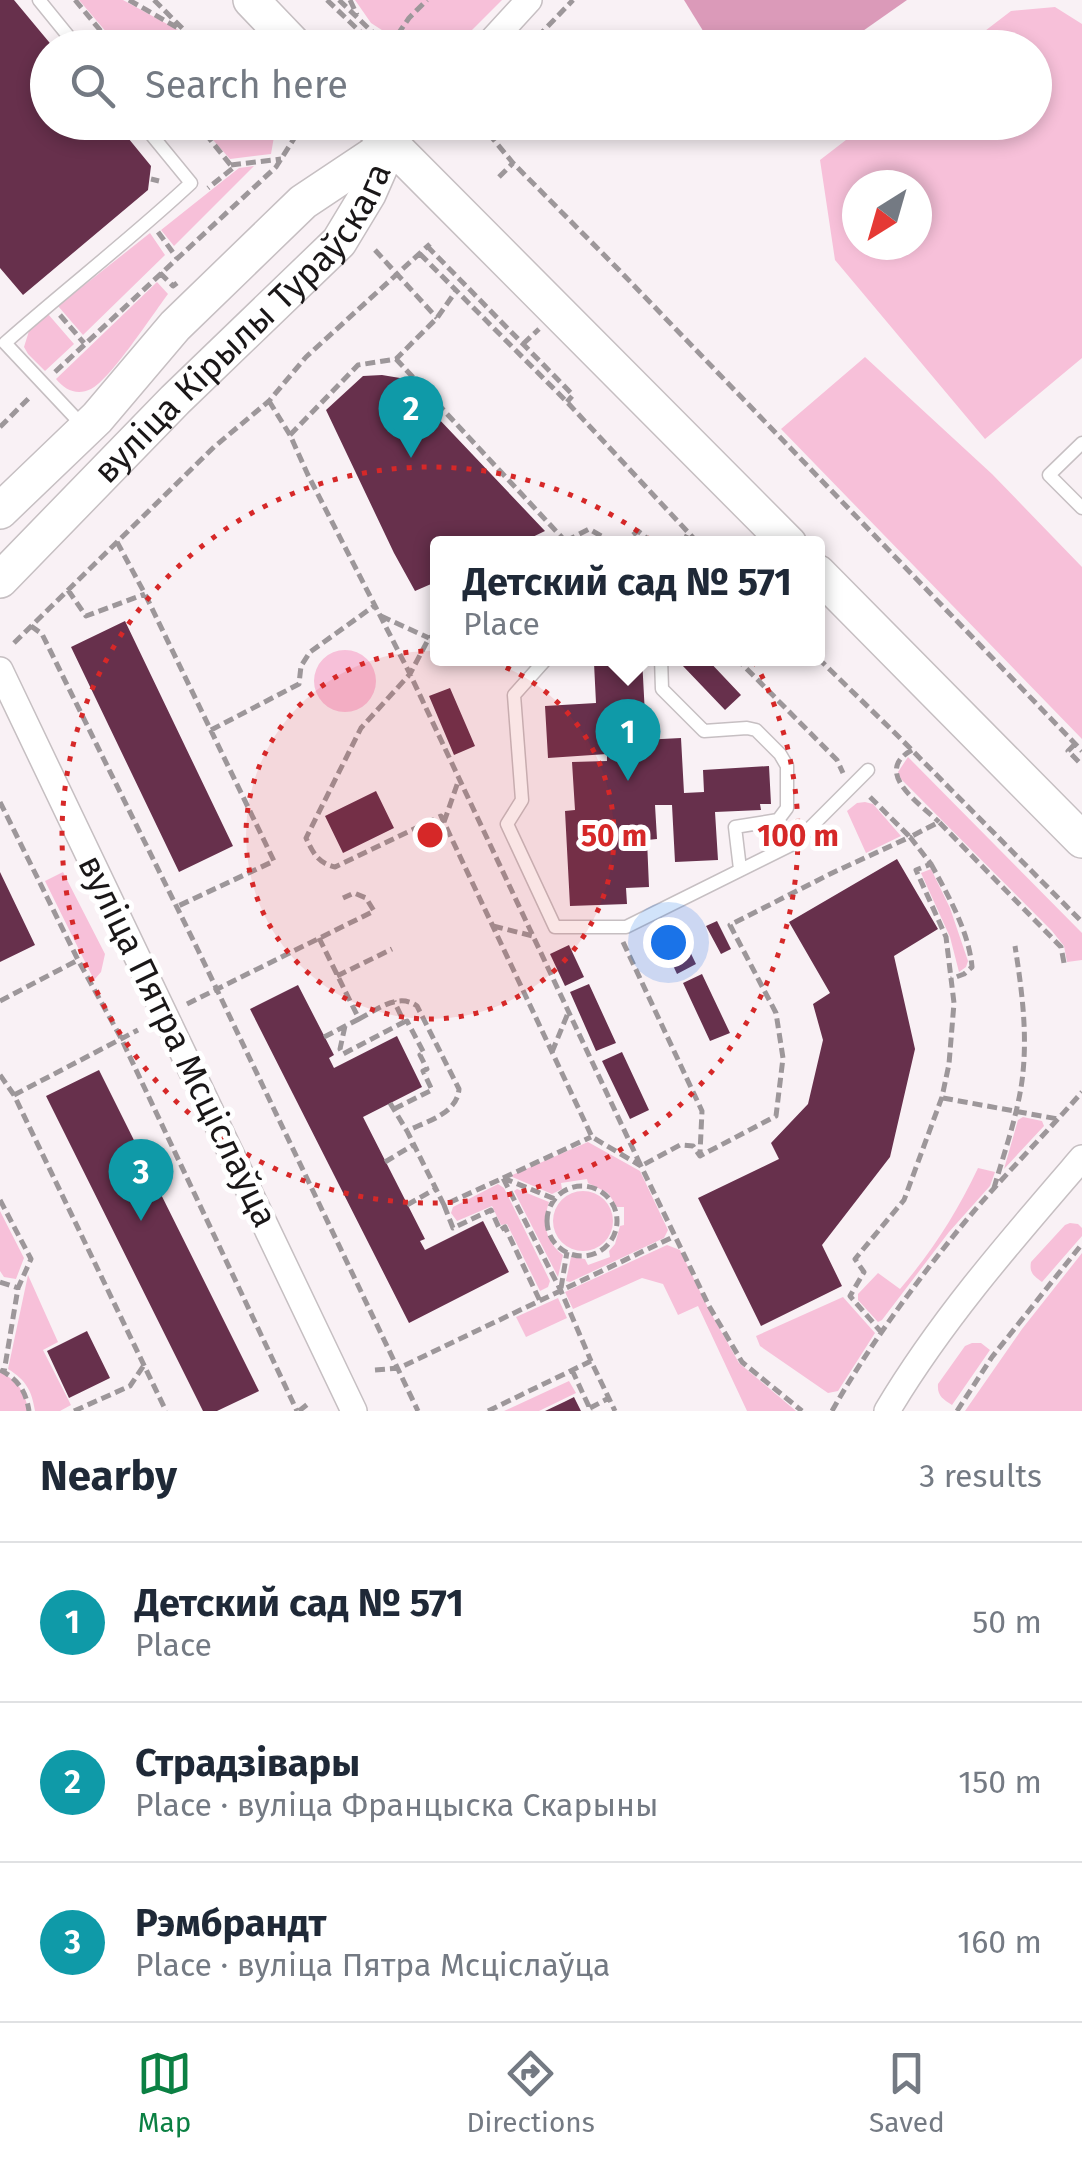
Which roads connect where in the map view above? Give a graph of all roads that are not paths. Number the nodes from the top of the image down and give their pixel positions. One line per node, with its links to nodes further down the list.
1 (39, 0): 4 (lane)
2 (251, 0): 5 (main road)
3 (529, 0): 6 (street)
4 (63, 30)
5 (280, 30)
6 (502, 30)
7 (156, 140): 11 (lane)
8 (378, 140): 12 (main road, вуліца Кірылы Тураўскага)
9 (387, 140): 17 (main road, вуліца Кірылы Тураўскага)
10 (400, 140): 16 (main road)
11 (2, 341): 12 (lane)
12 (86, 430): 15 (main road, вуліца Кірылы Тураўскага)
13 (1082, 444): 14 (lane)
14 (1082, 508)
15 (0, 512)
16 (781, 536)
17 (0, 580)
18 (825, 580): 23 (main road)
19 (541, 666): 24 (lane)
20 (662, 666): 24 (lane)
21 (0, 670): 26 (street, вуліца Пятра Мсціслаўца)
22 (868, 770): 24 (lane)
23 (1082, 840)
24 (740, 869)
25 (1082, 1158): 27 (street)
26 (354, 1411)
27 (888, 1411)

